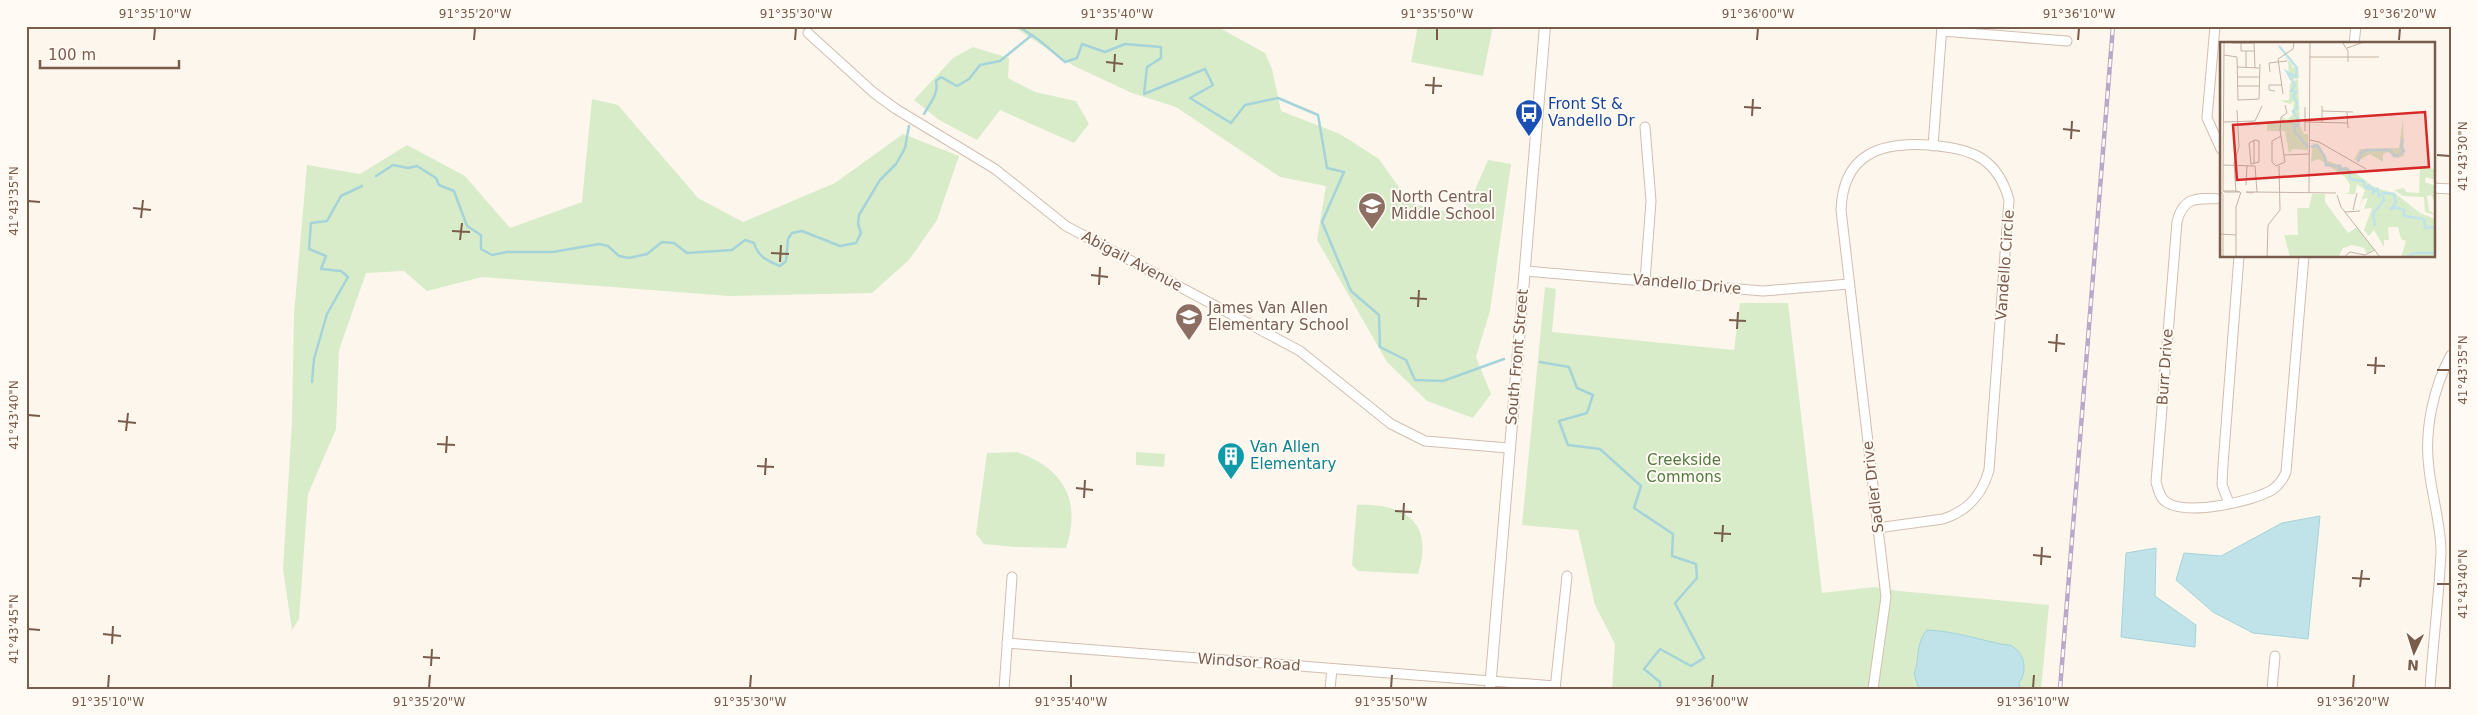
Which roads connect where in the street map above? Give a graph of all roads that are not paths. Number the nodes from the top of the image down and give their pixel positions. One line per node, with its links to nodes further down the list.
1 (1545, 26): 17 (street, South Front Street)
2 (2215, 26): 11 (street)
3 (2356, 26): 8 (street)
4 (1942, 28): 5 (street); 10 (street)
5 (1997, 31): 7 (street)
6 (808, 33): 21 (street, Abigail Avenue)
7 (2067, 41)
8 (2354, 42)
9 (1645, 127): 18 (street)
10 (1933, 146): 19 (street, Vandello Circle); 23 (street, Vandello Circle)
11 (2220, 147)
12 (2434, 188): 13 (street)
13 (2451, 189)
14 (2220, 199): 22 (street, Burr Drive)
15 (2240, 258): 22 (street)
16 (2304, 258): 22 (street, Burr Drive)
17 (1525, 271): 18 (street, Vandello Drive); 21 (street, South Front Street)
18 (1645, 281): 19 (street, Vandello Drive)
19 (1849, 284): 23 (street, Sadler Drive)
20 (2451, 355): 35 (street)
21 (1508, 448): 29 (street, South Front Street)
22 (2229, 503)
23 (1877, 528): 33 (street, Sadler Drive)
24 (1567, 576): 30 (street)
25 (1012, 577): 26 (street)
26 (1008, 643): 28 (street, Windsor Road); 31 (street)
27 (2275, 656): 34 (street)
28 (1332, 669): 29 (street, Windsor Road); 32 (street)
29 (1490, 685): 30 (street, Windsor Road)
30 (1555, 688)
31 (1004, 689)
32 (1330, 689)
33 (1873, 689)
34 (2272, 689)
35 (2430, 689)

